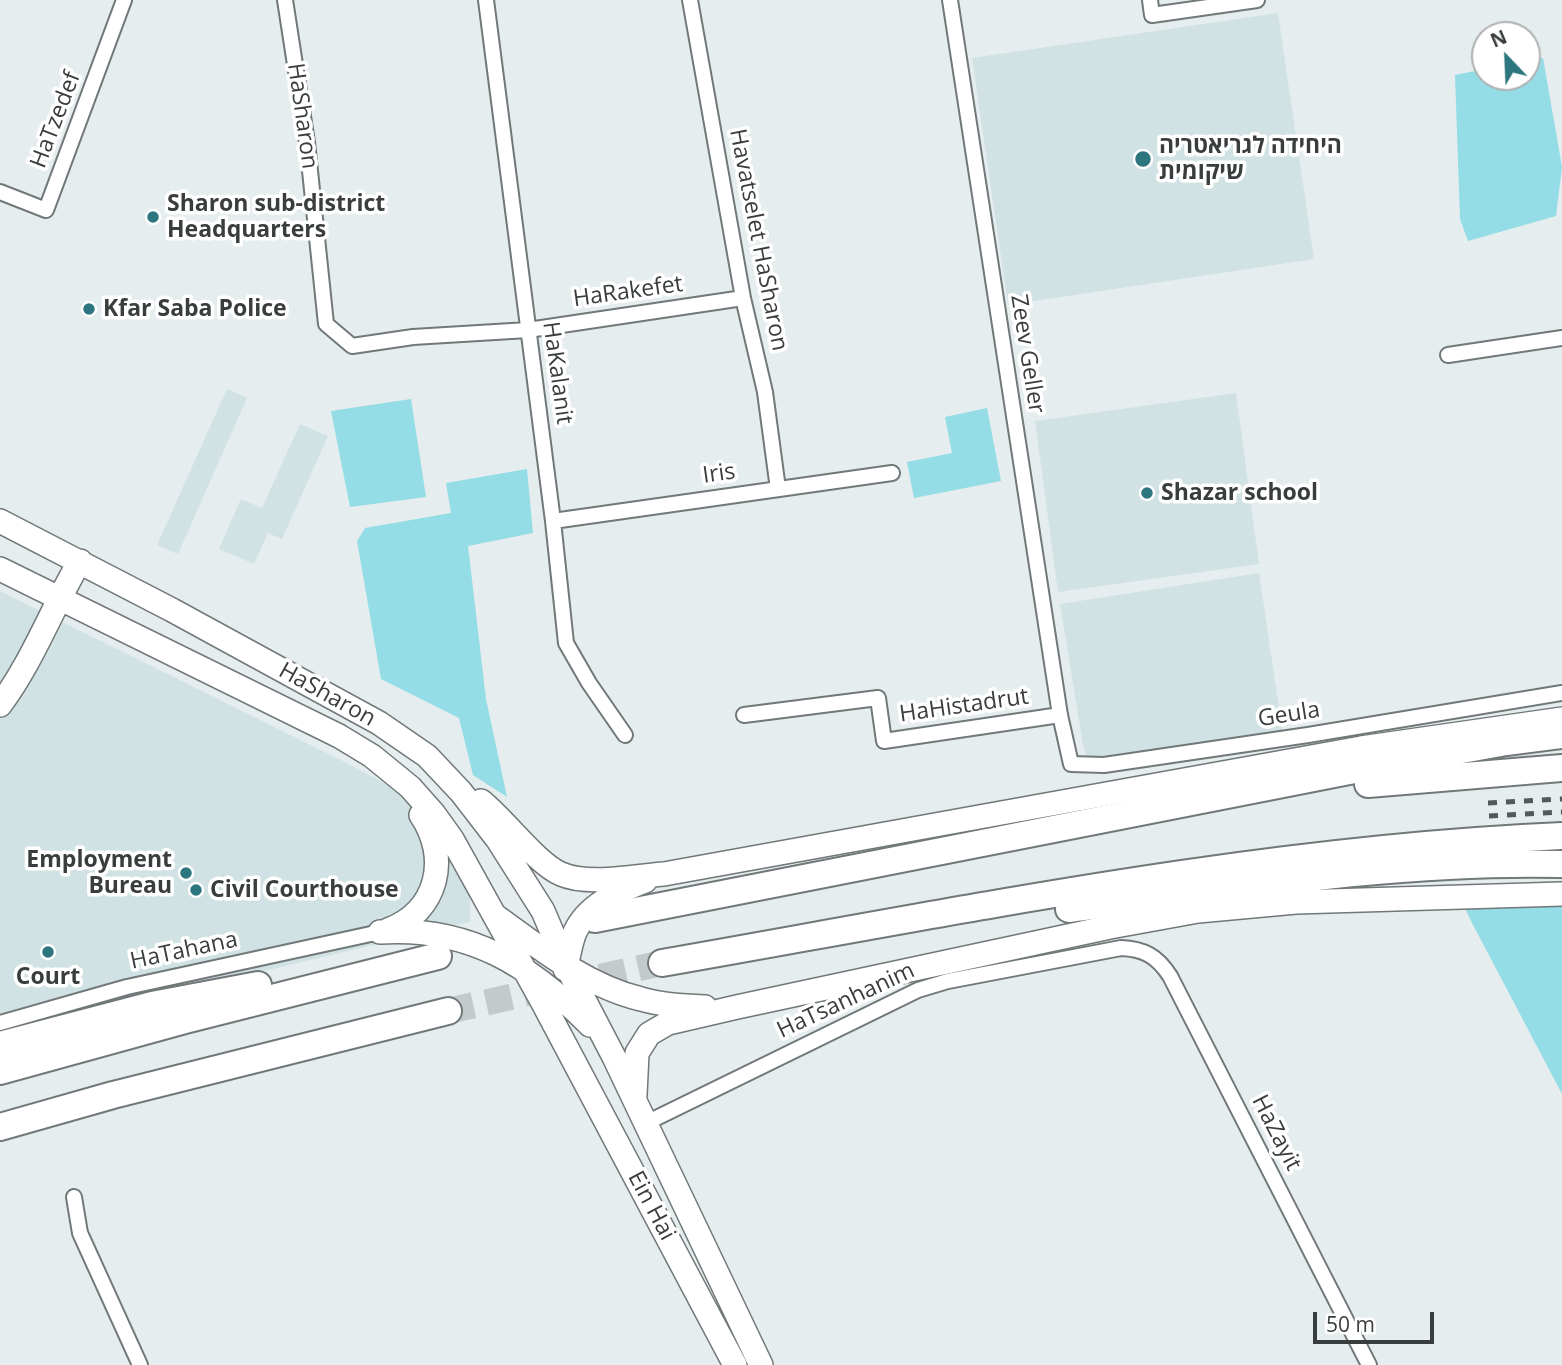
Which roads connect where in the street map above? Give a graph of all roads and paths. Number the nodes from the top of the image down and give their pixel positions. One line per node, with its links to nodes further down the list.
1 (124, 0): 8 (street, HaTzedef)
2 (285, 0): 12 (street, HaSharon)
3 (486, 0): 10 (street, HaKalanit)
4 (690, 0): 9 (street, Havatselet HaSharon)
5 (950, 0): 24 (street, Zeev Geller)
6 (1258, 0): 7 (street)
7 (1151, 8)
8 (0, 192)
9 (743, 298): 10 (street, HaRakefet); 15 (street, Havatselet HaSharon)
10 (528, 330): 12 (street, HaRakefet); 16 (street, HaKalanit)
11 (1562, 338): 13 (street)
12 (352, 346)
13 (1448, 355)
14 (891, 473): 15 (street, Iris)
15 (778, 489): 16 (street, Iris)
16 (553, 521): 26 (street, HaKalanit)
17 (0, 522): 18 (main road, HaSharon)
18 (80, 561): 20 (main road); 30 (main road, HaSharon)
19 (0, 569): 20 (main road, HaSharon)
20 (58, 598): 22 (main road); 28 (main road, HaSharon)
21 (1562, 693): 24 (street, Geula)
22 (0, 705)
23 (744, 715): 24 (street, HaHistadrut)
24 (1060, 715)
25 (1562, 719): 34 (main road)
26 (625, 735)
27 (1562, 735): 31 (highway)
28 (372, 756): 36 (main road, HaSharon); 38 (main road)
29 (1562, 768): 31 (highway)
30 (447, 776): 34 (main road); 41 (main road, HaSharon)
31 (1143, 812): 37 (highway)
32 (1562, 836): 33 (highway)
33 (1562, 864)
34 (664, 874): 41 (main road)
35 (1562, 894): 45 (main road)
36 (491, 913): 41 (main road); 43 (main road, HaSharon)
37 (595, 919)
38 (380, 932): 43 (main road); 47 (street, HaTahana)
39 (1121, 948): 53 (street, HaTsanhanim); 59 (street, HaZayit)
40 (438, 956): 42 (highway)
41 (566, 965): 44 (main road); 45 (main road); 49 (main road, HaSharon)
42 (392, 966): 50 (highway); 51 (highway)
43 (523, 969): 44 (main road); 48 (main road, Ein Hai)
44 (556, 993): 48 (main road); 49 (main road)
45 (737, 1007): 52 (main road)
46 (448, 1011): 54 (highway)
47 (0, 1023)
48 (561, 1037): 57 (main road, Ein Hai)
49 (606, 1041): 52 (main road, Ein Hai)
50 (0, 1045)
51 (0, 1071)
52 (635, 1102): 53 (main road, Ein Hai)
53 (644, 1124): 58 (main road, Ein Hai)
54 (0, 1127)
55 (74, 1198): 56 (street)
56 (141, 1365)
57 (735, 1365)
58 (761, 1365)
59 (1369, 1365)

